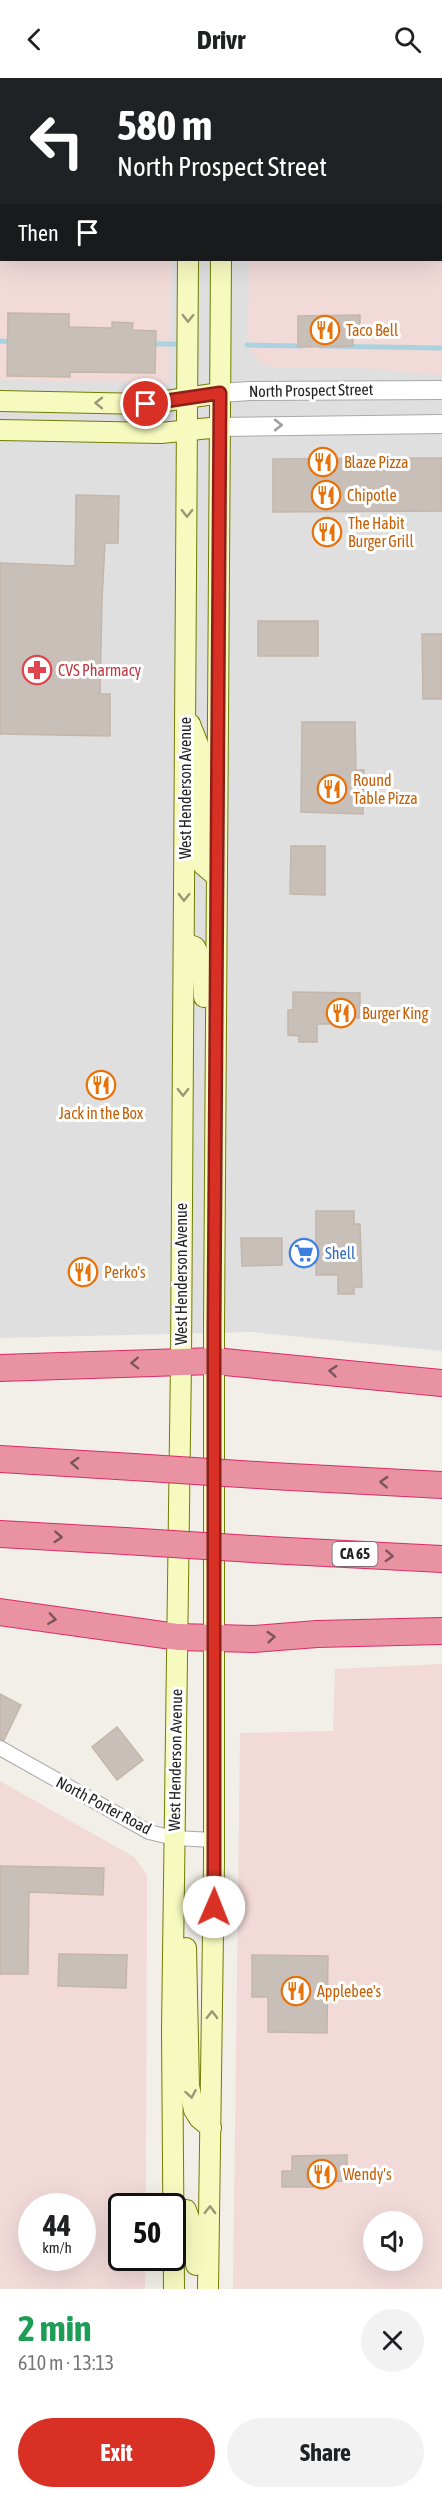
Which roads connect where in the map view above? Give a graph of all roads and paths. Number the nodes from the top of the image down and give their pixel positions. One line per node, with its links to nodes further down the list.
1 (188, 261): 5 (main road, West Henderson Avenue, one-way to 5)
2 (221, 261): 4 (main road, West Henderson Avenue)
3 (442, 390): 4 (street, North Prospect Street)
4 (220, 393): 5 (main road, North Prospect Street); 8 (main road, West Henderson Avenue)
5 (187, 400): 6 (main road, North Prospect Street, one-way to 6); 10 (main road, West Henderson Avenue)
6 (0, 401)
7 (442, 424): 8 (street, North Prospect Street, one-way to 7)
8 (220, 427): 10 (main road, North Prospect Street); 12 (main road, West Henderson Avenue)
9 (0, 430): 10 (main road, North Prospect Street)
10 (188, 432): 11 (main road, West Henderson Avenue, one-way to 11)
11 (186, 713): 12 (main road); 13 (main road, West Henderson Avenue, one-way to 13)
12 (217, 877): 14 (main road, West Henderson Avenue)
13 (184, 943): 14 (main road); 15 (main road, West Henderson Avenue, one-way to 15)
14 (215, 1094): 16 (main road, West Henderson Avenue)
15 (181, 1360): 16 (highway); 17 (highway, one-way to 17); 25 (main road, West Henderson Avenue)
16 (214, 1361): 18 (highway, one-way to 16); 26 (main road, West Henderson Avenue)
17 (0, 1368)
18 (442, 1383)
19 (0, 1459): 20 (highway, one-way to 19, bridge)
20 (442, 1485)
21 (0, 1533): 22 (highway, CA 65, one-way to 22, bridge)
22 (442, 1559)
23 (0, 1612): 25 (highway, one-way to 25)
24 (442, 1630): 26 (highway, one-way to 24)
25 (178, 1637): 26 (highway); 28 (main road, West Henderson Avenue)
26 (213, 1638): 29 (main road, West Henderson Avenue)
27 (0, 1748): 28 (street, North Porter Road)
28 (174, 1838): 29 (street, North Porter Road); 30 (main road, West Henderson Avenue)
29 (214, 1840): 31 (main road, West Henderson Avenue, one-way to 29)
30 (174, 1912): 31 (main road, one-way to 31); 32 (main road, West Henderson Avenue)
31 (211, 2128): 37 (main road, West Henderson Avenue, one-way to 31)
32 (175, 2193)
33 (186, 2210): 36 (main road)
34 (174, 2271): 35 (main road, West Henderson Avenue)
35 (174, 2289)
36 (196, 2289)
37 (208, 2289)

